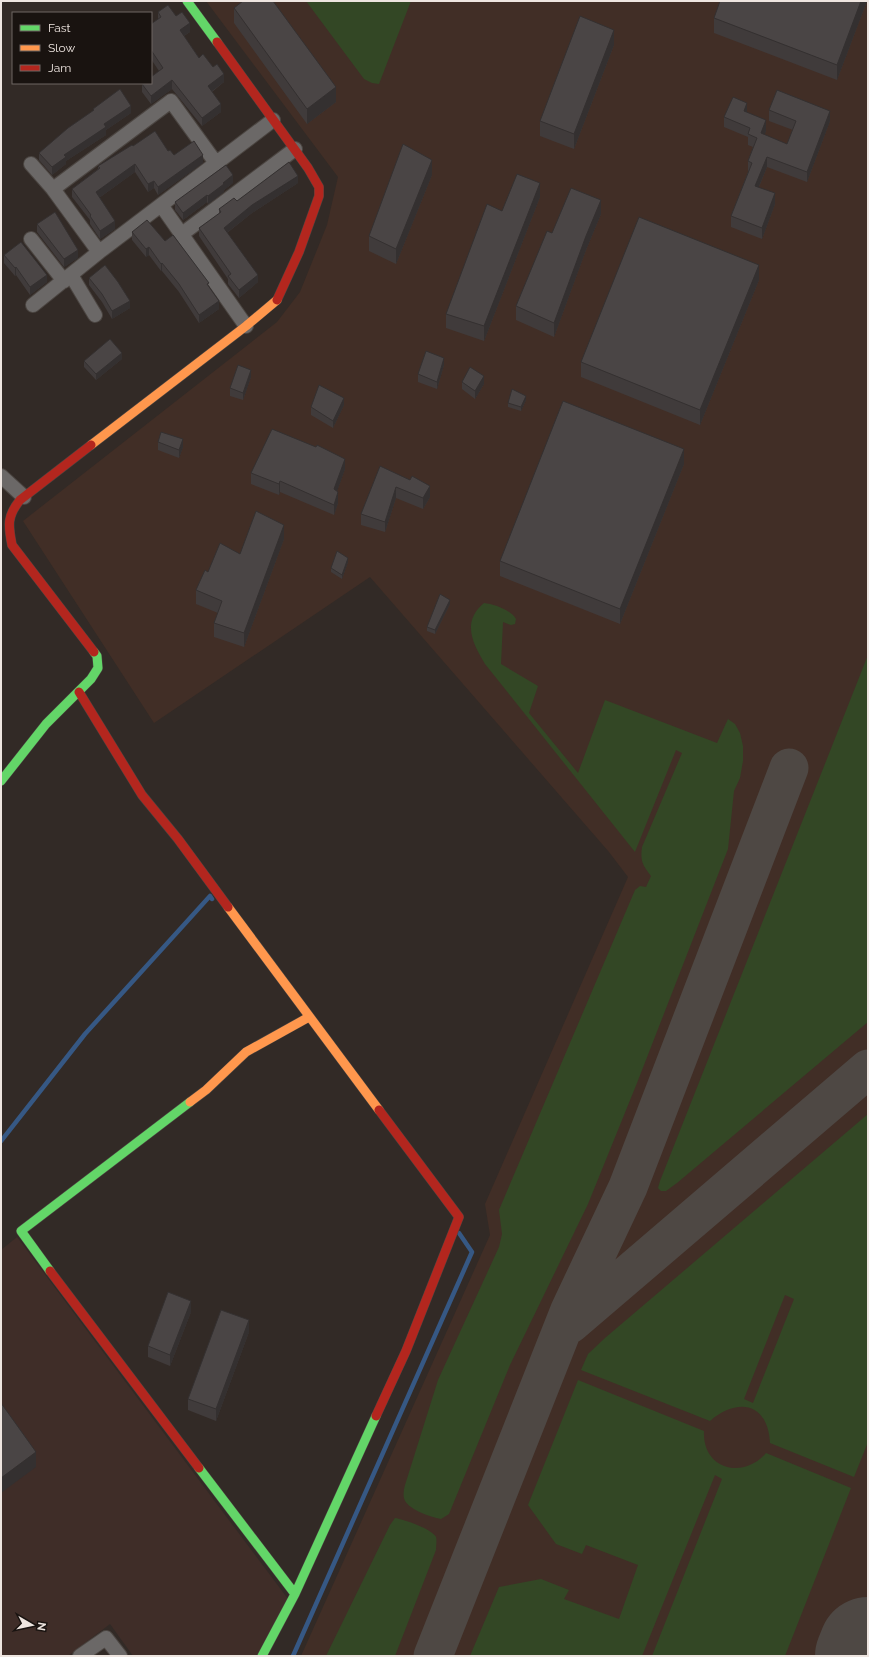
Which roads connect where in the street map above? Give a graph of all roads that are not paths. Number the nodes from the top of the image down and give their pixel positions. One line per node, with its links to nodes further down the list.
1 (187, 1): 2 (street)
2 (273, 120): 3 (street); 4 (street)
3 (295, 149): 8 (street); 14 (street)
4 (216, 163): 6 (street); 7 (street)
5 (31, 164): 6 (street)
6 (53, 189): 10 (street)
7 (161, 205): 8 (street); 10 (street)
8 (182, 234): 14 (street)
9 (31, 239): 11 (street)
10 (98, 252): 11 (street)
11 (67, 278): 12 (street); 13 (street)
12 (33, 305)
13 (95, 315)
14 (246, 326): 16 (street)
15 (1, 476): 16 (street)
16 (24, 497): 17 (street)
17 (79, 692): 18 (street); 19 (street)
18 (1, 781)
19 (309, 1017): 20 (street); 20 (street)
20 (295, 1594): 23 (street)
21 (80, 1656): 22 (street)
22 (120, 1656)
23 (262, 1656)

